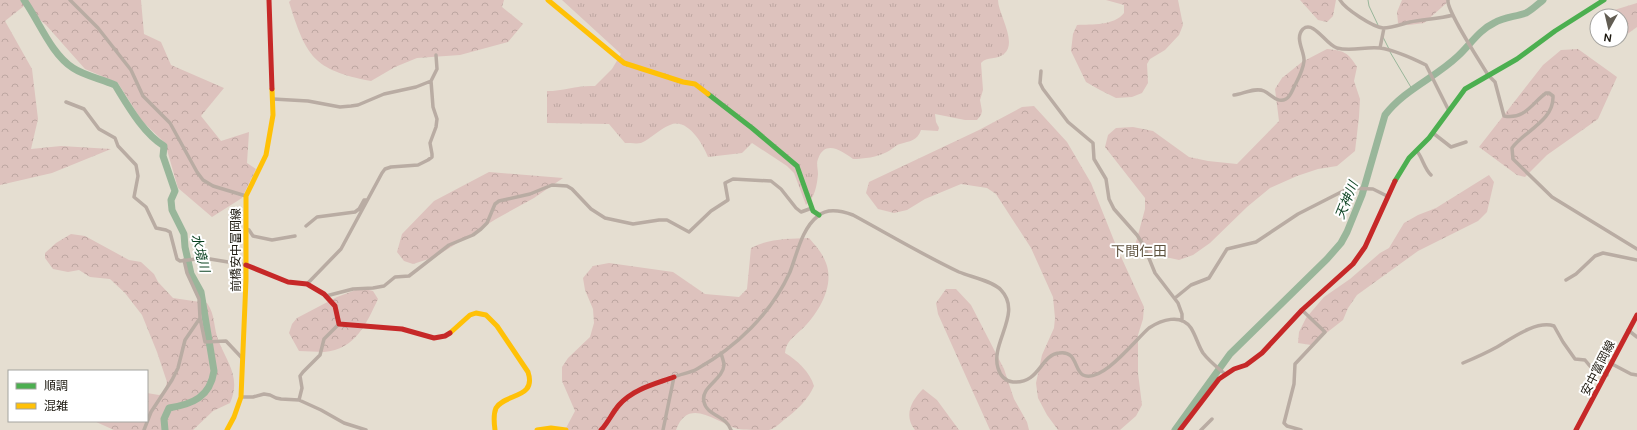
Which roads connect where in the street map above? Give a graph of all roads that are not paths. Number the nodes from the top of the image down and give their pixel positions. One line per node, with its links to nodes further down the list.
1 (70, 0): 22 (street)
2 (269, 0): 15 (street, 前橋安中富岡線)
3 (548, 0): 25 (street)
4 (1340, 0): 8 (street)
5 (1448, 0): 7 (street)
6 (1604, 0): 12 (street)
7 (1453, 15): 8 (street); 12 (street)
8 (1384, 28): 9 (street)
9 (1380, 48): 14 (street); 17 (street)
10 (436, 55): 13 (street)
11 (1041, 71): 37 (street)
12 (1488, 75): 17 (street); 30 (street)
13 (431, 81): 15 (street); 24 (street)
14 (1234, 95)
15 (273, 99): 22 (street, 前橋安中富岡線)
16 (66, 102): 31 (street)
17 (1449, 111): 18 (street)
18 (1433, 133): 19 (street); 20 (street)
19 (1466, 142)
20 (1416, 151): 21 (street); 23 (street)
21 (1431, 176)
22 (246, 196): 28 (street, 前橋安中富岡線)
23 (1387, 196): 37 (street); 38 (street)
24 (367, 200): 27 (street); 35 (street)
25 (812, 208): 26 (street); 36 (street)
26 (819, 214): 41 (street); 45 (street)
27 (306, 226)
28 (246, 229): 29 (street); 33 (street, 前橋安中富岡線)
29 (296, 236)
30 (1637, 249)
31 (184, 260): 33 (street); 40 (street)
32 (1637, 260): 34 (street)
33 (246, 266): 35 (street); 46 (street, 前橋安中富岡線)
34 (1566, 280)
35 (306, 284): 36 (street)
36 (326, 296): 42 (street)
37 (1175, 298): 41 (street)
38 (1302, 310): 49 (street); 68 (street)
39 (1637, 315): 43 (street, 安中富岡線)
40 (200, 318): 46 (street); 56 (street)
41 (1182, 321): 49 (street)
42 (339, 324): 54 (street); 60 (street)
43 (1628, 330): 44 (street); 48 (street, 安中富岡線)
44 (1637, 336)
45 (721, 353): 52 (street); 65 (street)
46 (242, 358): 53 (street, 前橋安中富岡線)
47 (1463, 363): 50 (street)
48 (1612, 364): 50 (street, 安中富岡線); 51 (street)
49 (1223, 373): 66 (street)
50 (1607, 374): 69 (street, 安中富岡線)
51 (1637, 375)
52 (674, 377): 63 (street); 64 (street)
53 (241, 397): 54 (street); 58 (street, 前橋安中富岡線)
54 (299, 400): 57 (street)
55 (1212, 419): 67 (street)
56 (148, 420)
57 (349, 428): 59 (street)
58 (227, 430)
59 (366, 430)
60 (495, 430)
61 (537, 430): 62 (street)
62 (566, 430)
63 (601, 430)
64 (663, 430)
65 (731, 430)
66 (1180, 430)
67 (1201, 430)
68 (1301, 430)
69 (1576, 430)

